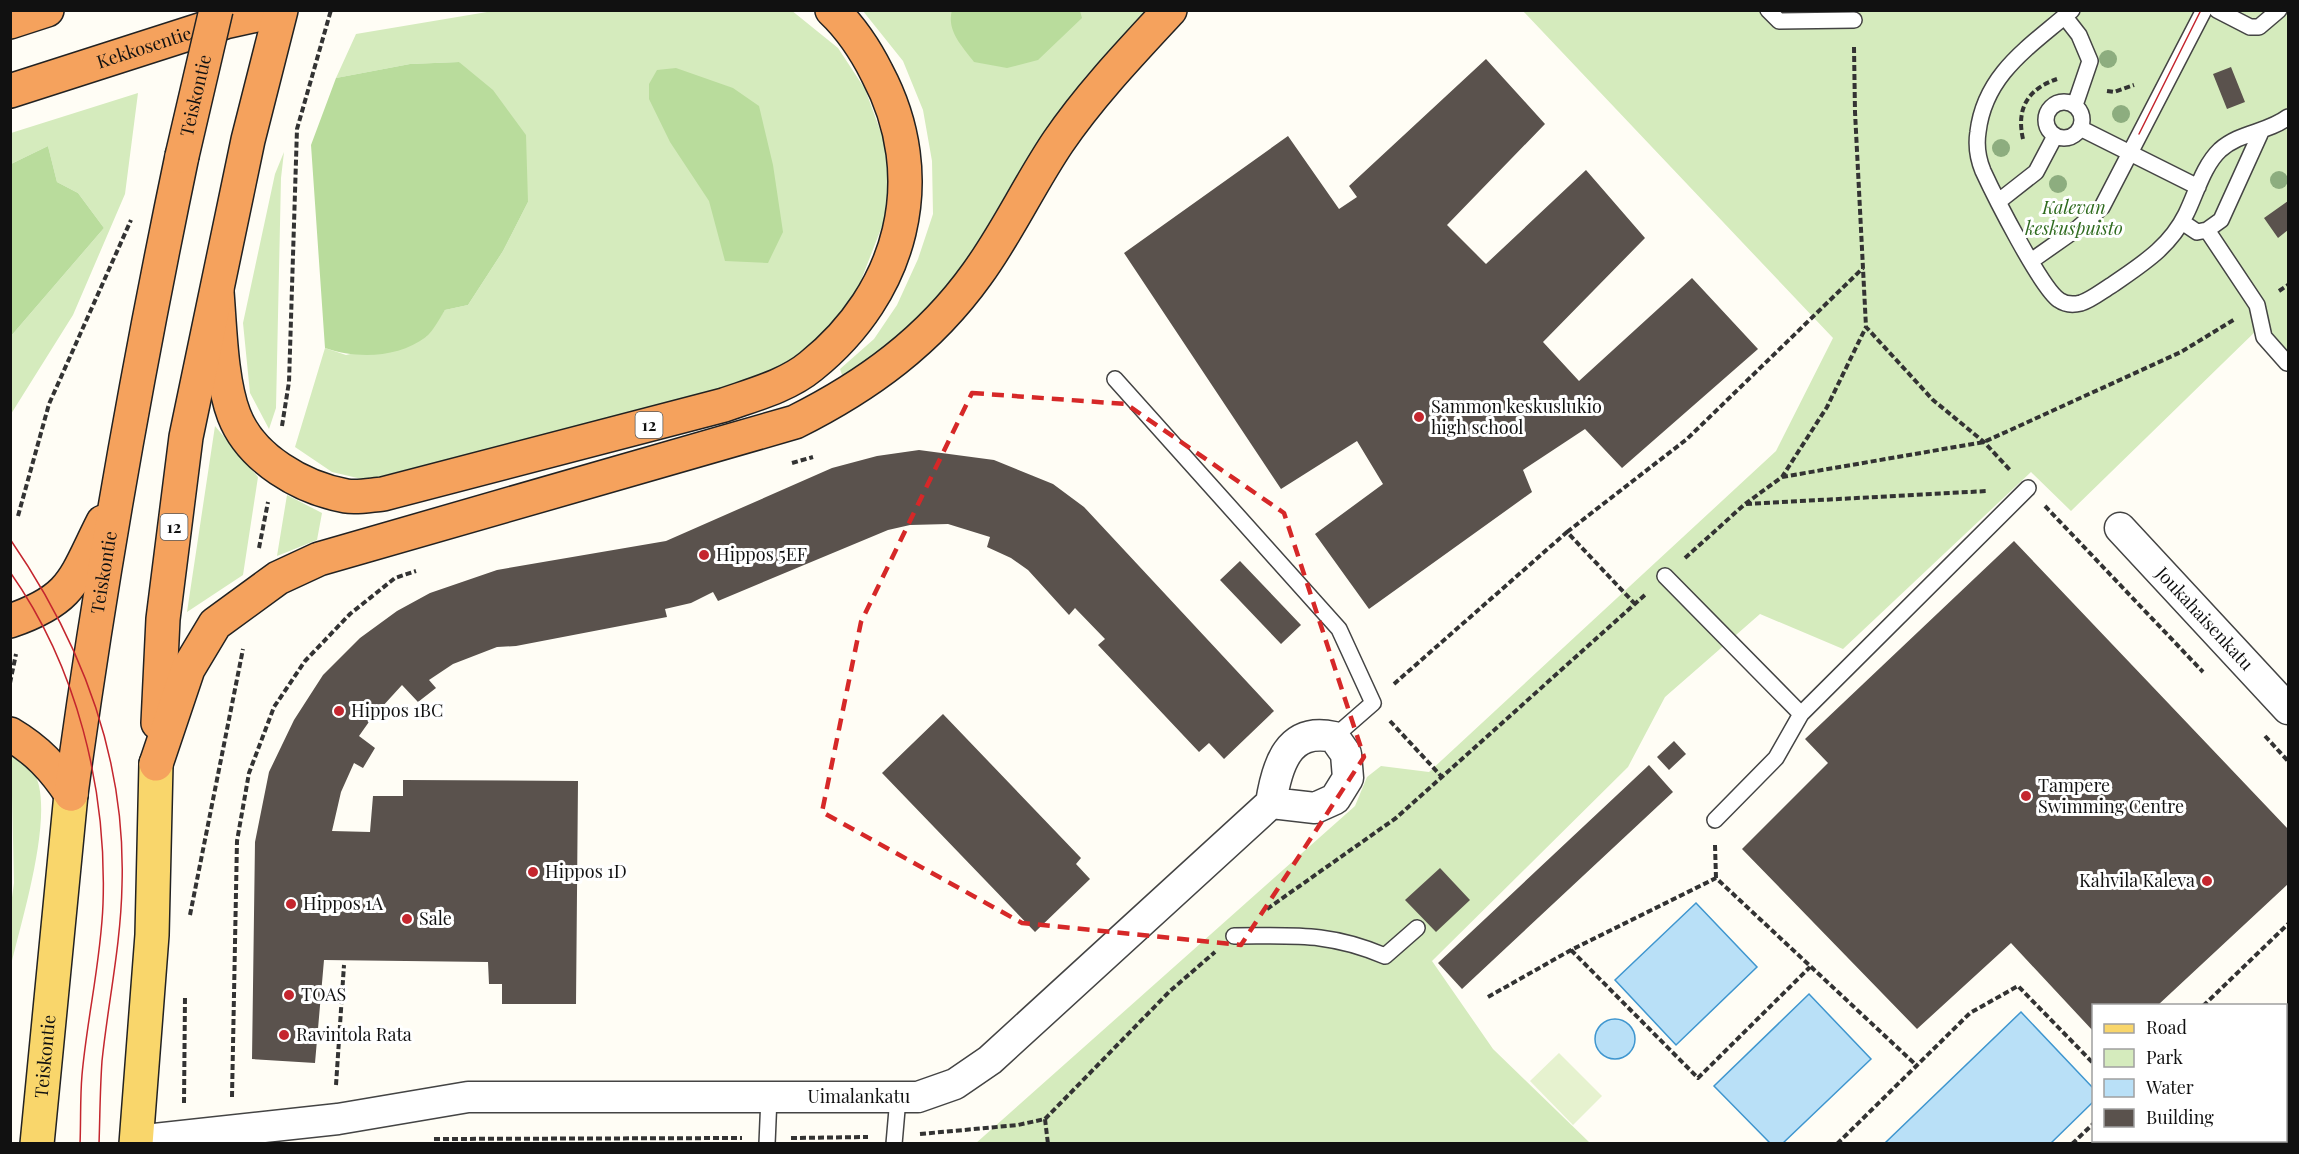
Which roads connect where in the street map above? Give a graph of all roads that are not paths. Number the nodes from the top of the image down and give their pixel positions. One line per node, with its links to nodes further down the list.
1 (47, 10): 12 (highway)
2 (216, 10): 29 (highway, Teiskontie, bridge)
3 (280, 10): 13 (highway, Kekkosentie / 12); 25 (highway, 12)
4 (832, 10): 25 (highway, 12)
5 (1170, 10): 37 (highway)
6 (1768, 10): 11 (lane)
7 (2204, 10): 19 (lane)
8 (2217, 10): 9 (lane)
9 (2279, 10)
10 (2068, 14): 14 (lane); 21 (lane)
11 (1854, 20)
12 (10, 22)
13 (10, 91)
14 (2075, 105): 16 (lane); 18 (lane)
15 (2289, 117): 17 (lane)
16 (2080, 128): 18 (lane); 19 (lane)
17 (2261, 132): 20 (lane); 23 (lane)
18 (2055, 136): 21 (lane)
19 (2132, 154): 20 (lane); 24 (lane)
20 (2198, 187): 22 (lane)
21 (1999, 201): 24 (lane)
22 (2182, 222): 23 (lane); 24 (lane)
23 (2207, 230): 26 (lane)
24 (2031, 261)
25 (217, 292): 37 (highway, 12)
26 (2287, 363)
27 (1115, 379): 36 (lane)
28 (2028, 488): 34 (lane)
29 (120, 489): 32 (highway); 38 (highway, Teiskontie)
30 (2120, 528): 33 (street, Joukahaisenkatu)
31 (1665, 576): 34 (lane)
32 (14, 633)
33 (2289, 710)
34 (1801, 714): 40 (lane)
35 (10, 734): 38 (highway)
36 (1334, 737): 39 (street); 39 (street)
37 (156, 764): 48 (main road)
38 (71, 794): 49 (main road, Teiskontie)
39 (1270, 803): 44 (street, Uimalankatu)
40 (1714, 820)
41 (1418, 928): 42 (lane)
42 (1234, 936)
43 (768, 1096): 44 (street, Uimalankatu); 45 (street, Uimalankatu); 47 (lane)
44 (898, 1098): 46 (lane)
45 (338, 1119): 48 (street, Uimalankatu); 50 (street, Uimalankatu)
46 (894, 1140)
47 (767, 1141)
48 (136, 1142)
49 (37, 1143)
50 (294, 1143)

